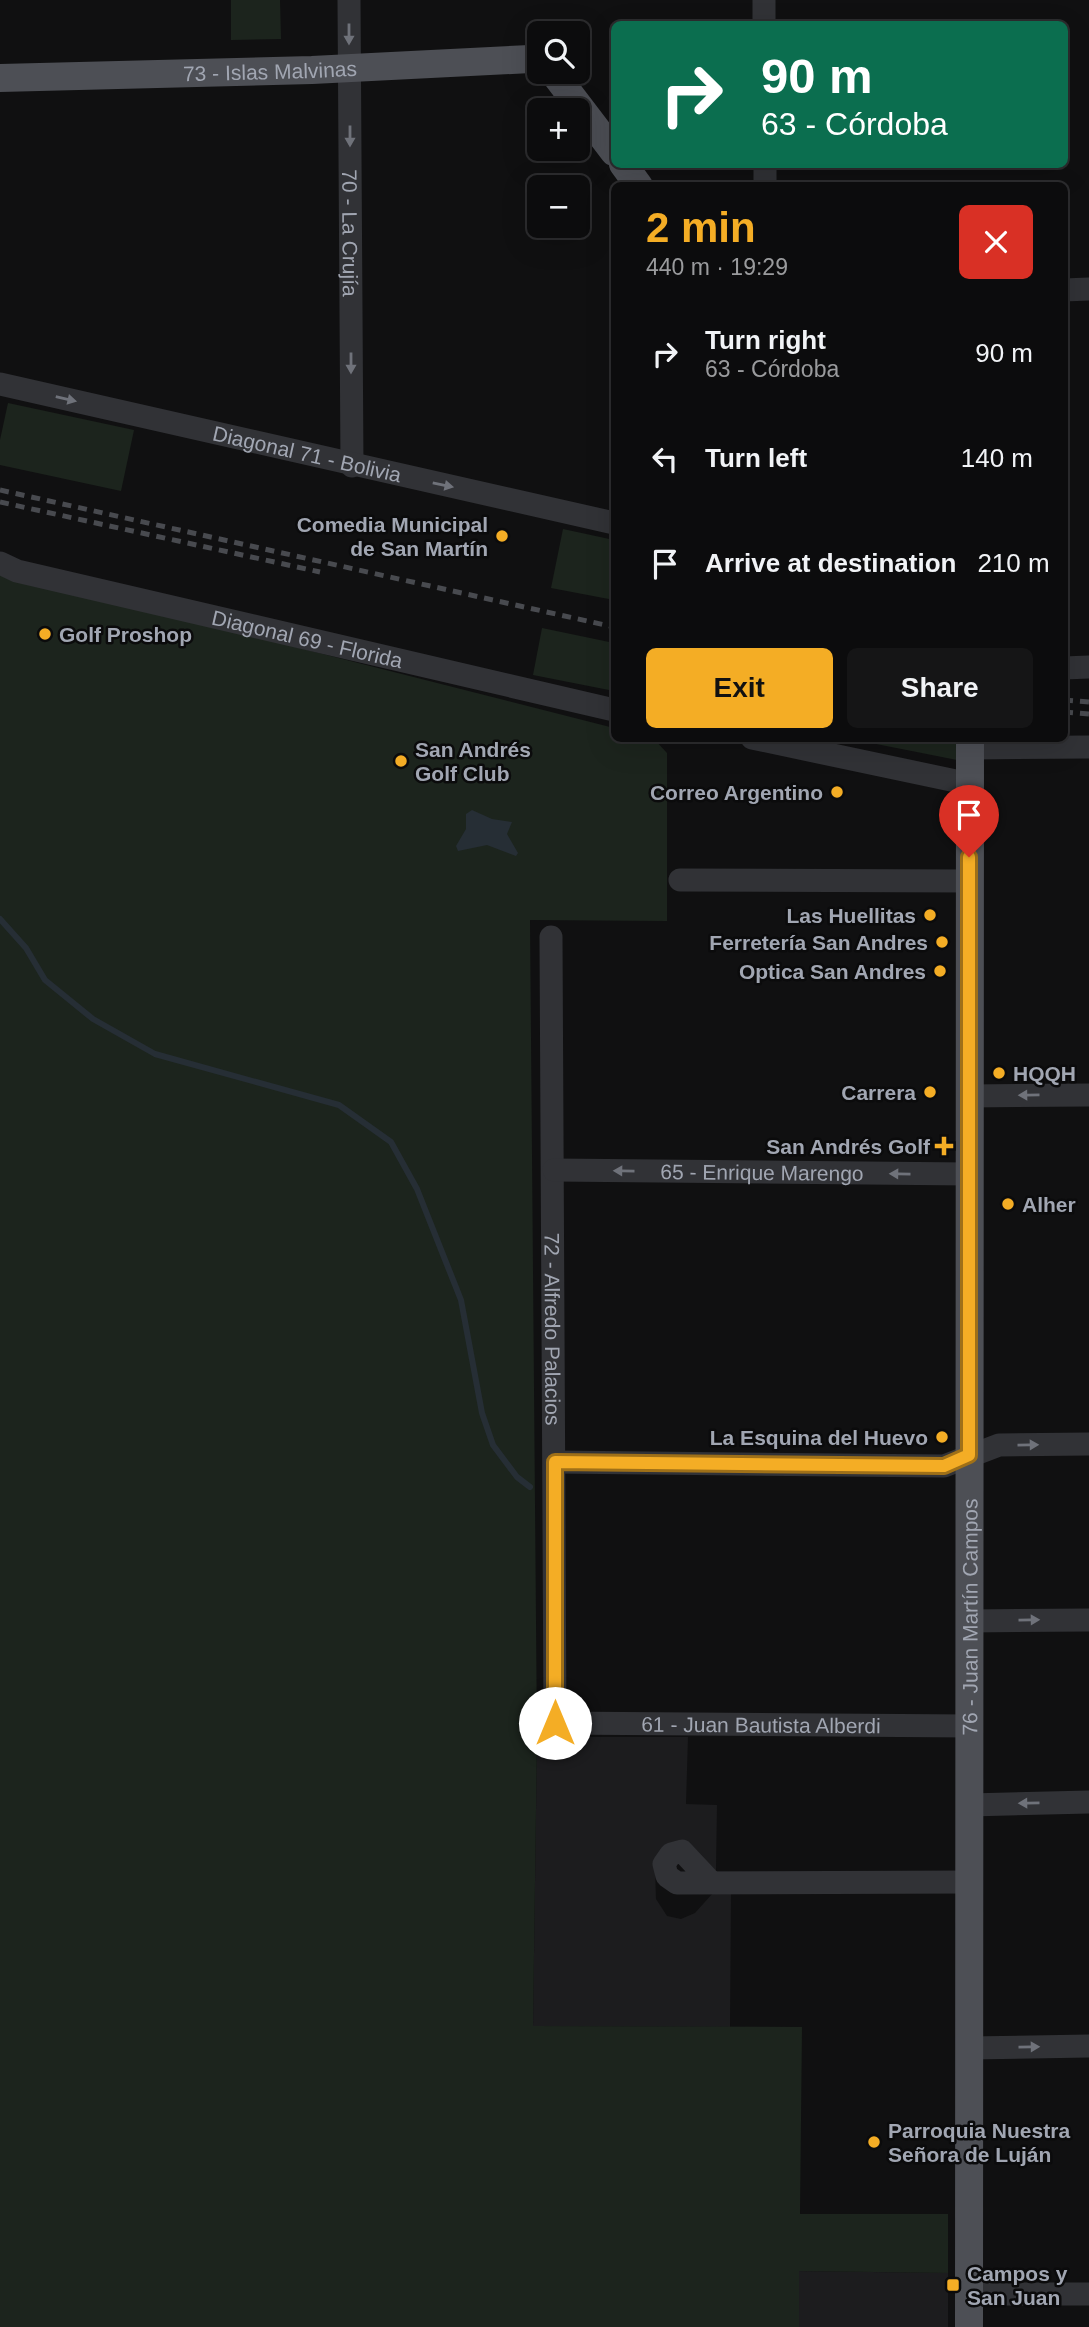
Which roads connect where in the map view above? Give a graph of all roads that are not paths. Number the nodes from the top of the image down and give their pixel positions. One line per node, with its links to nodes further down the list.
1 (349, 0): 5 (street, 70 - La Crujía, one-way to 5)
2 (764, 0): 3 (street)
3 (764, 21)
4 (527, 59): 5 (main road, 73 - Islas Malvinas)
5 (349, 68): 6 (main road, 73 - Islas Malvinas); 12 (street, 70 - La Crujía, one-way to 12)
6 (0, 78)
7 (562, 84): 8 (main road)
8 (611, 148)
9 (1089, 289): 10 (street)
10 (1068, 290)
11 (0, 384): 12 (street, Diagonal 71 - Bolivia, one-way to 12)
12 (352, 466): 13 (street, Diagonal 71 - Bolivia, one-way to 13)
13 (611, 522)
14 (0, 563): 17 (street, Diagonal 69 - Florida)
15 (1089, 667): 16 (street)
16 (1068, 668)
17 (611, 709)
18 (771, 742): 21 (street)
19 (970, 743): 20 (street); 21 (main road, 76 - Juan Martín Campos)
20 (1089, 747)
21 (970, 784): 23 (main road, 76 - Juan Martín Campos)
22 (680, 880): 23 (street)
23 (968, 881): 26 (main road, 76 - Juan Martín Campos)
24 (551, 937): 27 (street, 72 - Alfredo Palacios)
25 (1089, 1095): 26 (street, one-way to 26)
26 (969, 1096): 28 (main road, 76 - Juan Martín Campos)
27 (554, 1170): 28 (street, 65 - Enrique Marengo, one-way to 27); 31 (street, 72 - Alfredo Palacios)
28 (968, 1174): 30 (main road, 76 - Juan Martín Campos)
29 (1089, 1444): 30 (street, one-way to 29)
30 (969, 1455): 31 (street); 33 (main road, 76 - Juan Martín Campos)
31 (555, 1462): 34 (street, 72 - Alfredo Palacios)
32 (1089, 1619): 33 (street, one-way to 32)
33 (968, 1621): 35 (main road, 76 - Juan Martín Campos)
34 (555, 1723): 35 (street, 61 - Juan Bautista Alberdi)
35 (969, 1726): 37 (main road, 76 - Juan Martín Campos)
36 (1089, 1802): 37 (street, one-way to 37)
37 (968, 1805): 38 (main road, 76 - Juan Martín Campos)
38 (970, 1882): 39 (street); 41 (main road, 76 - Juan Martín Campos)
39 (712, 1883)
40 (1089, 2046): 41 (street, one-way to 40)
41 (969, 2048): 42 (main road, 76 - Juan Martín Campos)
42 (969, 2294): 43 (street); 44 (main road, 76 - Juan Martín Campos)
43 (1089, 2294)
44 (969, 2327)

